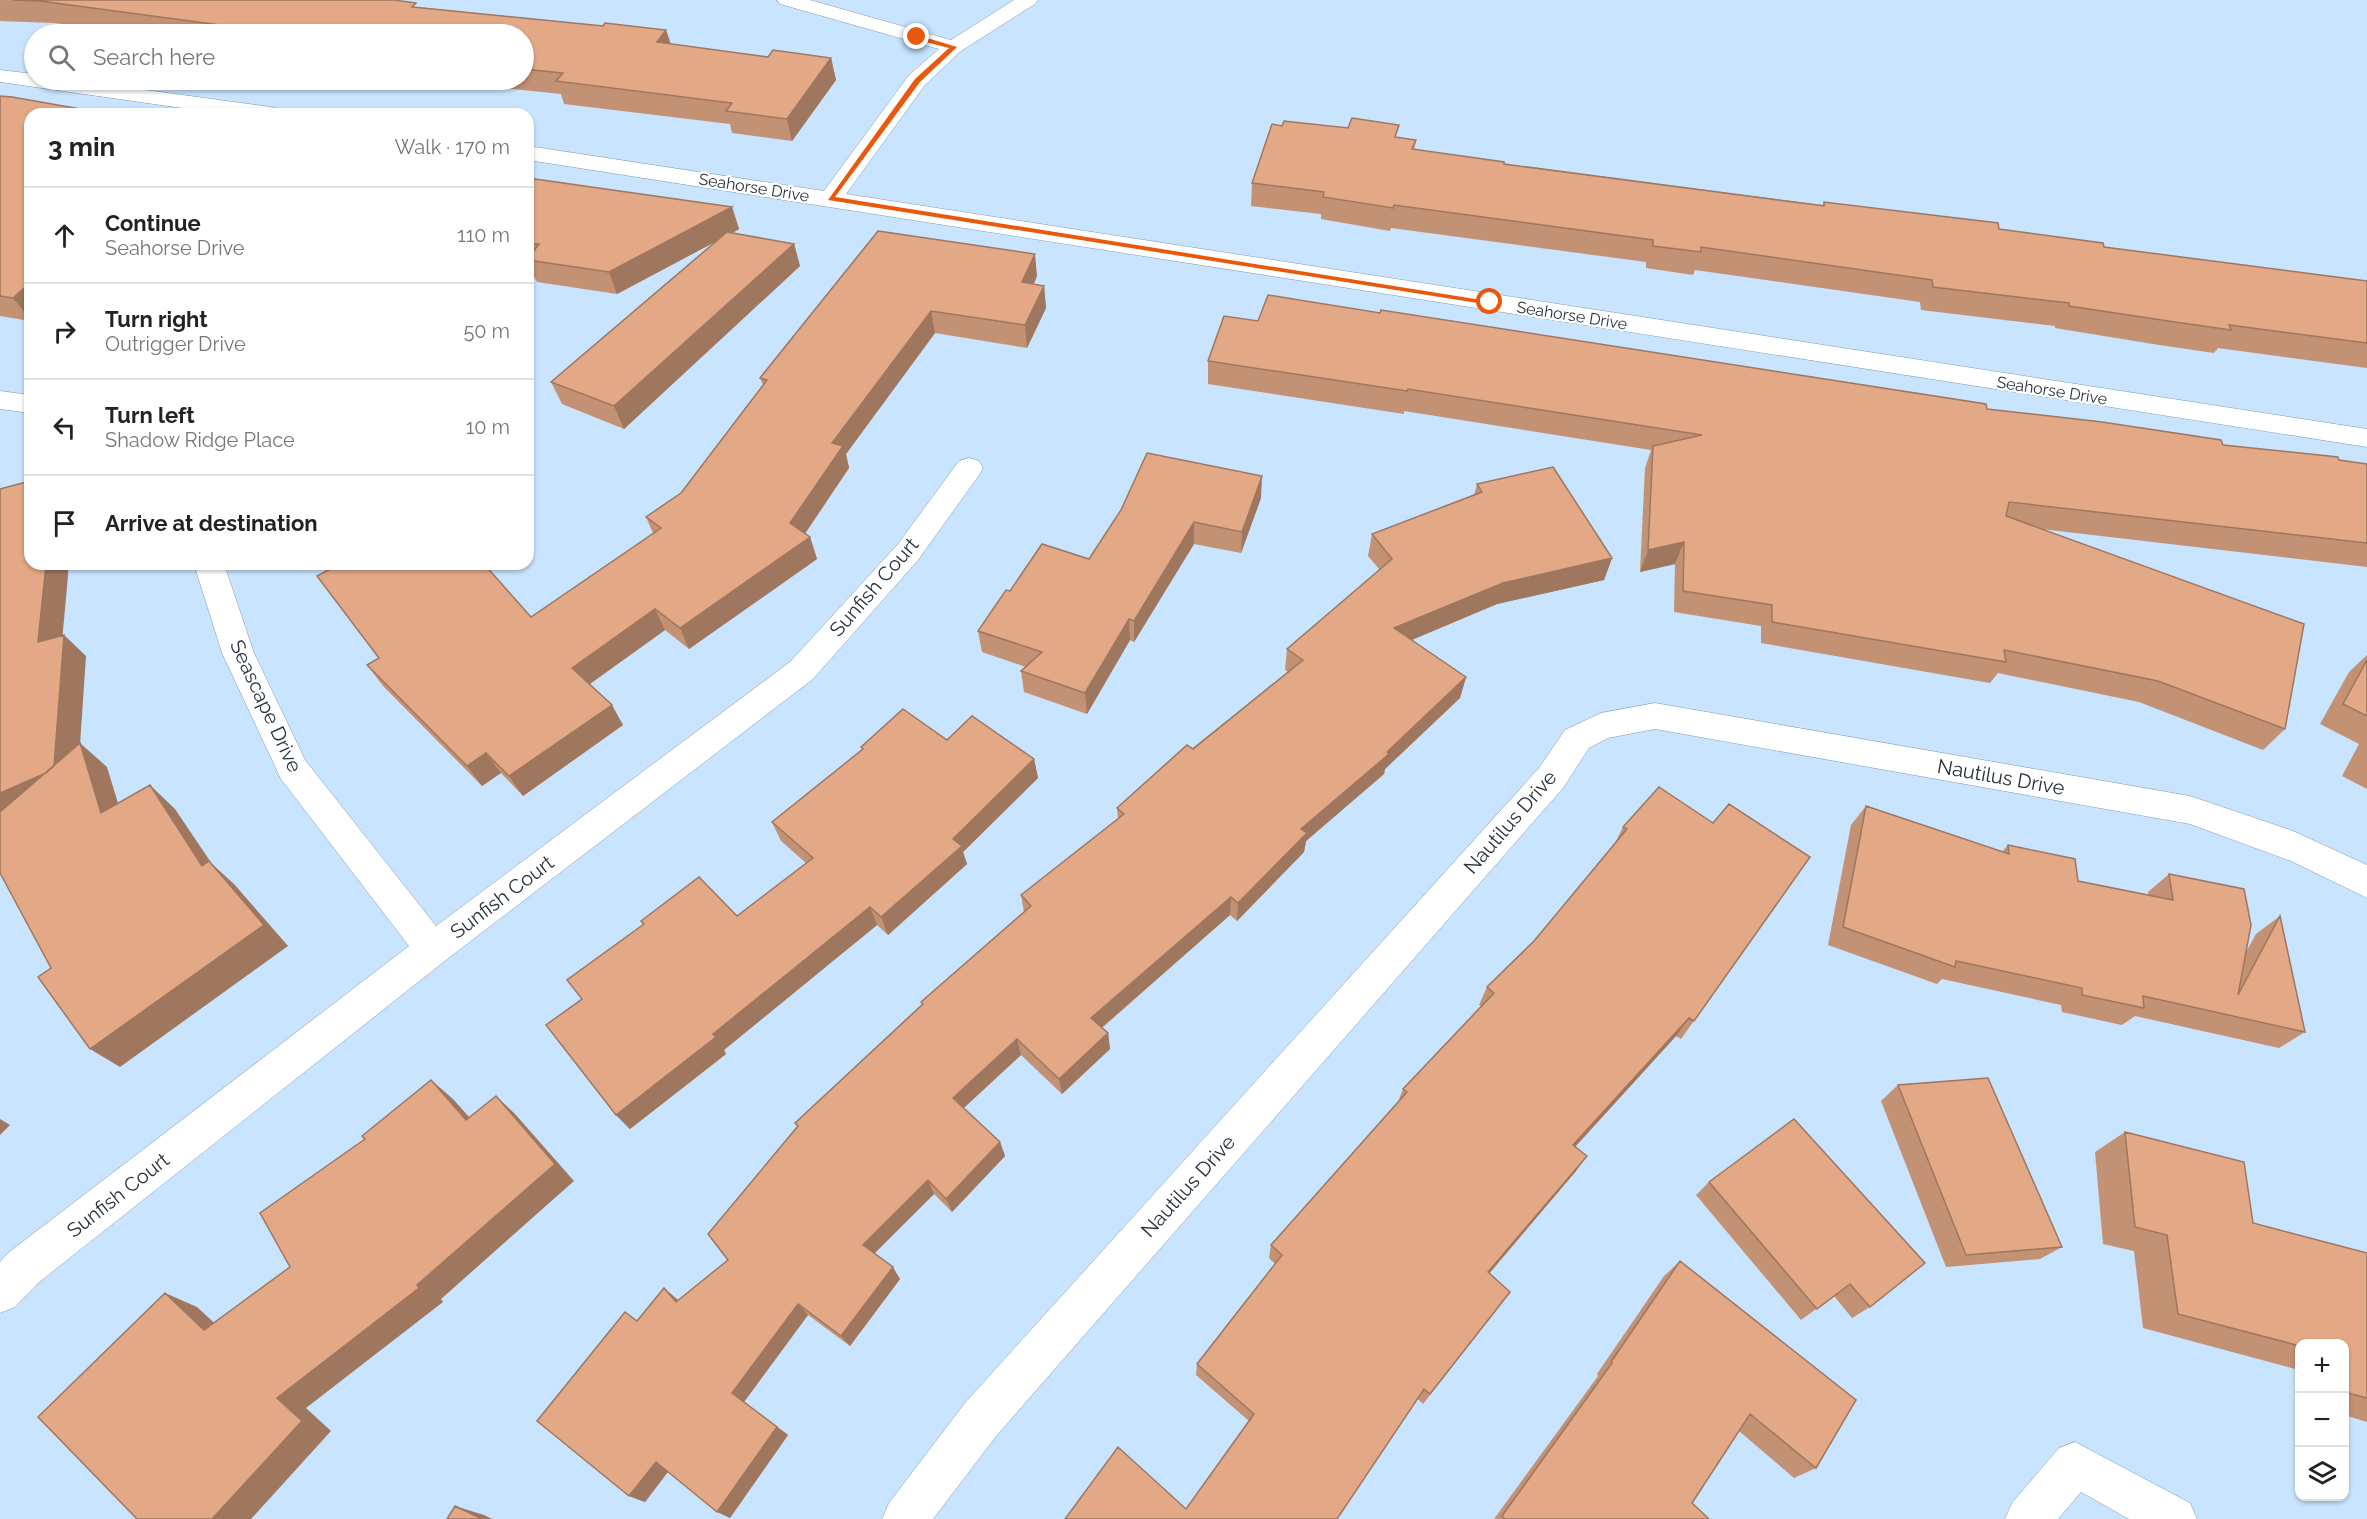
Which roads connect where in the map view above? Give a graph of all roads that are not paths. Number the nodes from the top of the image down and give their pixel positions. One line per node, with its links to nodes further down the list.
1 (787, 0): 3 (street)
2 (1028, 0): 3 (street)
3 (954, 47): 9 (street)
4 (0, 76): 5 (street)
5 (24, 79)
6 (100, 90): 7 (street)
7 (228, 108)
8 (534, 154): 9 (street, Seahorse Drive)
9 (831, 198): 12 (street, Seahorse Drive)
10 (0, 400): 11 (street)
11 (24, 403)
12 (2367, 438)
13 (969, 468): 16 (street, Sunfish Court)
14 (211, 570): 16 (street, Seascape Drive)
15 (2367, 883): 18 (street, Nautilus Drive)
16 (433, 949): 17 (street, Sunfish Court)
17 (0, 1292)
18 (905, 1519)
19 (2028, 1519): 20 (street)
20 (2174, 1519)

